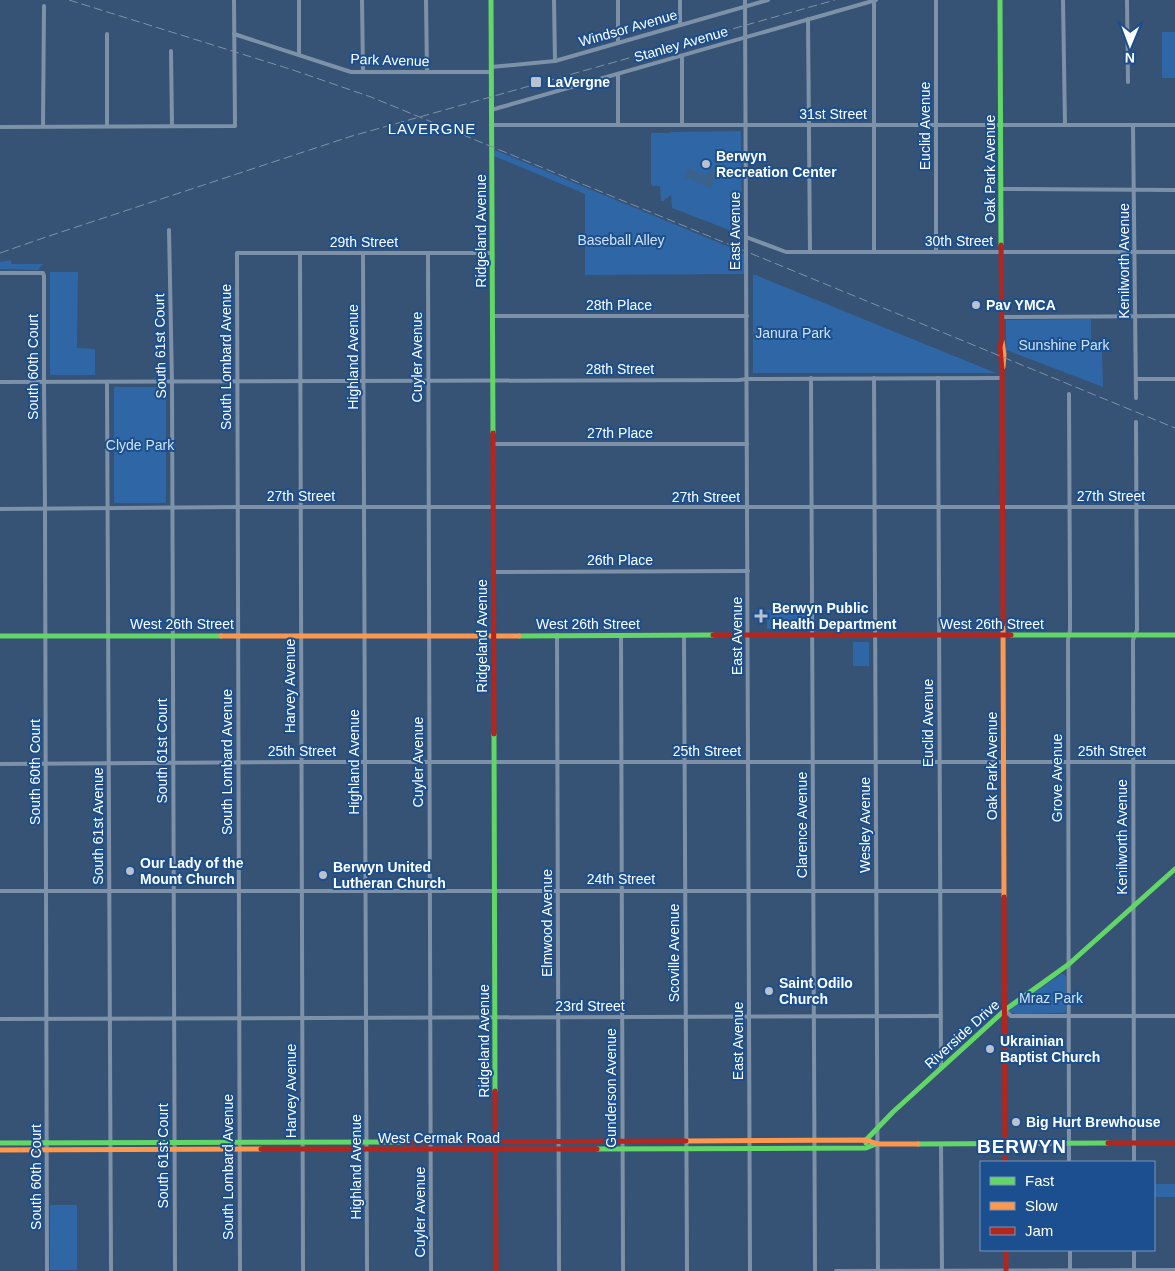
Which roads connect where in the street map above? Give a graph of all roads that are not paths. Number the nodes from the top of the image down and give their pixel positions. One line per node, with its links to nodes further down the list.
1 (234, 0): 21 (street)
2 (299, 0): 25 (street)
3 (362, 0): 29 (street)
4 (426, 0): 30 (street)
5 (491, 0): 28 (main road, Ridgeland Avenue)
6 (554, 0): 27 (street)
7 (618, 0): 23 (street)
8 (680, 0): 19 (street)
9 (745, 0): 17 (street, East Avenue)
10 (768, 0): 17 (street, Windsor Avenue)
11 (875, 0): 18 (street, Stanley Avenue); 38 (street)
12 (936, 0): 39 (street, Euclid Avenue)
13 (1000, 0): 40 (main road, Oak Park Avenue)
14 (1063, 0): 41 (street)
15 (1127, 0): 32 (street)
16 (44, 6): 44 (street)
17 (745, 7): 19 (street, Windsor Avenue); 22 (street, East Avenue)
18 (808, 20): 22 (street, Stanley Avenue); 37 (street)
19 (680, 25): 23 (street, Windsor Avenue)
20 (107, 34): 45 (street)
21 (234, 34): 25 (street, Park Avenue); 46 (street)
22 (745, 38): 26 (street, Stanley Avenue); 36 (street, East Avenue)
23 (618, 43): 27 (street, Windsor Avenue)
24 (171, 51): 46 (street)
25 (299, 55): 29 (street, Park Avenue)
26 (682, 56): 31 (street, Stanley Avenue); 35 (street)
27 (555, 61): 28 (street, Windsor Avenue)
28 (491, 70): 30 (street, Park Avenue); 33 (main road, Ridgeland Avenue)
29 (363, 72): 30 (street, Park Avenue)
30 (427, 72)
31 (618, 74): 33 (street, Stanley Avenue); 34 (street)
32 (1128, 82)
33 (491, 110): 47 (main road, Ridgeland Avenue)
34 (618, 125): 35 (street, 31st Street); 47 (street, 31st Street)
35 (682, 125): 36 (street, 31st Street)
36 (745, 125): 37 (street, 31st Street); 53 (street, East Avenue)
37 (809, 125): 38 (street, 31st Street); 54 (street)
38 (874, 125): 39 (street, 31st Street); 55 (street)
39 (936, 125): 40 (street, 31st Street); 56 (street, Euclid Avenue)
40 (1001, 125): 41 (street, 31st Street); 49 (main road, Oak Park Avenue)
41 (1065, 125): 42 (street, 31st Street)
42 (1134, 125): 43 (street, 31st Street); 50 (street, Kenilworth Avenue)
43 (1175, 125)
44 (43, 126): 45 (street); 48 (street)
45 (107, 126): 46 (street)
46 (172, 126)
47 (492, 126): 64 (main road, Ridgeland Avenue)
48 (0, 127)
49 (1001, 189): 50 (street); 57 (main road, Oak Park Avenue)
50 (1135, 190): 51 (street); 58 (street, Kenilworth Avenue)
51 (1175, 190)
52 (169, 230): 85 (street, South 61st Court)
53 (746, 237): 54 (street, 30th Street); 67 (street, East Avenue)
54 (810, 252): 55 (street, 30th Street)
55 (874, 252): 56 (street, 30th Street)
56 (936, 252): 57 (street, 30th Street)
57 (1001, 252): 58 (street, 30th Street); 70 (main road, Oak Park Avenue)
58 (1134, 252): 59 (street, 30th Street); 68 (street, Kenilworth Avenue)
59 (1175, 252)
60 (237, 253): 61 (street, 29th Street); 86 (street, South Lombard Avenue)
61 (300, 253): 62 (street, 29th Street); 78 (street, Harvey Avenue)
62 (363, 253): 63 (street, 29th Street); 79 (street, Highland Avenue)
63 (428, 253): 64 (street, 29th Street); 80 (street, Cuyler Avenue)
64 (492, 253): 66 (main road, Ridgeland Avenue)
65 (0, 273): 83 (street, South 60th Court)
66 (492, 316): 67 (street, 28th Place); 81 (main road, Ridgeland Avenue)
67 (747, 316): 75 (street, East Avenue)
68 (1135, 316): 69 (street); 70 (street); 77 (street, Kenilworth Avenue)
69 (1175, 316)
70 (1002, 317): 74 (main road, Oak Park Avenue)
71 (811, 378): 72 (street, 28th Street); 75 (street, 28th Street); 104 (street, Clarence Avenue)
72 (874, 378): 73 (street, 28th Street); 105 (street, Wesley Avenue)
73 (938, 378): 74 (street, 28th Street); 93 (street, Euclid Avenue)
74 (1002, 378): 106 (main road, Oak Park Avenue)
75 (747, 379): 81 (street, 28th Street); 91 (street, East Avenue)
76 (1175, 379): 77 (street)
77 (1136, 380): 88 (street, Kenilworth Avenue)
78 (300, 381): 79 (street, 28th Street); 86 (street, 28th Street); 99 (street, Harvey Avenue)
79 (364, 381): 80 (street, 28th Street); 100 (street, Highland Avenue)
80 (428, 381): 81 (street, 28th Street); 101 (street, Cuyler Avenue)
81 (492, 381): 90 (main road, Ridgeland Avenue)
82 (0, 382): 83 (street, 28th Street)
83 (44, 382): 84 (street, 28th Street); 96 (street, South 60th Court)
84 (107, 382): 85 (street, 28th Street); 97 (street, South 61st Avenue)
85 (172, 382): 86 (street, 28th Street); 98 (street, South 61st Court)
86 (237, 382): 92 (street, South Lombard Avenue)
87 (1069, 394): 94 (street, Grove Avenue)
88 (1136, 398)
89 (1136, 422): 107 (street, Kenilworth Avenue)
90 (492, 444): 91 (street, 27th Place); 102 (main road, Ridgeland Avenue)
91 (747, 444): 103 (street, East Avenue)
92 (238, 507): 98 (street, 27th Street); 99 (street, 27th Street); 114 (street, South Lombard Avenue)
93 (938, 507): 105 (street, 27th Street); 106 (street, 27th Street); 122 (street, Euclid Avenue)
94 (1070, 507): 106 (street, 27th Street); 107 (street, 27th Street); 124 (street, Grove Avenue)
95 (0, 508): 96 (street, 27th Street)
96 (45, 508): 97 (street, 27th Street); 126 (street, South 60th Court)
97 (108, 508): 98 (street, 27th Street); 127 (street, South 61st Avenue)
98 (172, 508): 113 (street, South 61st Court)
99 (300, 508): 100 (street, 27th Street); 115 (street, Harvey Avenue)
100 (364, 508): 101 (street, 27th Street); 116 (street, Highland Avenue)
101 (428, 508): 102 (street, 27th Street); 117 (street, Cuyler Avenue)
102 (493, 508): 103 (street, 27th Street); 110 (main road, Ridgeland Avenue)
103 (748, 508): 104 (street, 27th Street); 109 (street, East Avenue)
104 (812, 508): 105 (street, 27th Street); 120 (street, Clarence Avenue)
105 (875, 508): 121 (street, Wesley Avenue)
106 (1003, 508): 123 (main road, Oak Park Avenue)
107 (1136, 508): 108 (street, 27th Street); 111 (street, Kenilworth Avenue)
108 (1175, 508)
109 (748, 571): 110 (street, 26th Place); 119 (street, East Avenue)
110 (493, 572): 128 (main road, Ridgeland Avenue)
111 (1135, 634): 112 (main road, West 26th Street); 124 (main road, West 26th Street); 144 (street, Kenilworth Avenue)
112 (1175, 634)
113 (173, 635): 114 (main road, West 26th Street); 127 (main road, West 26th Street); 147 (street, South 61st Court)
114 (238, 635): 115 (main road, West 26th Street); 148 (street, South Lombard Avenue)
115 (301, 635): 116 (main road, West 26th Street); 131 (street, Harvey Avenue)
116 (365, 635): 117 (main road, West 26th Street); 132 (street, Highland Avenue)
117 (429, 635): 128 (main road, West 26th Street); 133 (street, Cuyler Avenue)
118 (684, 635): 119 (main road, West 26th Street); 130 (main road, West 26th Street); 137 (street, Scoville Avenue)
119 (748, 635): 120 (main road, West 26th Street); 138 (street, East Avenue)
120 (812, 635): 121 (main road, West 26th Street); 139 (street, Clarence Avenue)
121 (876, 635): 122 (main road, West 26th Street); 140 (street, Wesley Avenue)
122 (939, 635): 123 (main road, West 26th Street); 141 (street, Euclid Avenue)
123 (1003, 635): 124 (main road, West 26th Street); 142 (main road, Oak Park Avenue)
124 (1069, 635): 143 (street, Grove Avenue)
125 (0, 636): 126 (main road, West 26th Street)
126 (46, 636): 127 (main road, West 26th Street); 150 (street, South 60th Court)
127 (109, 636): 146 (street, South 61st Avenue)
128 (493, 636): 129 (main road, West 26th Street); 134 (main road, Ridgeland Avenue)
129 (557, 636): 130 (main road, West 26th Street); 135 (street, Elmwood Avenue)
130 (621, 636): 136 (street, Gunderson Avenue)
131 (302, 762): 132 (street, 25th Street); 148 (street, 25th Street); 155 (street, Harvey Avenue)
132 (366, 762): 133 (street, 25th Street); 156 (street, Highland Avenue)
133 (429, 762): 134 (street, 25th Street); 157 (street, Cuyler Avenue)
134 (494, 762): 135 (street, 25th Street); 158 (main road, Ridgeland Avenue)
135 (557, 762): 136 (street, 25th Street); 159 (street, Elmwood Avenue)
136 (621, 762): 137 (street, 25th Street); 160 (street, Gunderson Avenue)
137 (685, 762): 138 (street, 25th Street); 161 (street, Scoville Avenue)
138 (748, 762): 139 (street, 25th Street); 162 (street, East Avenue)
139 (813, 762): 140 (street, 25th Street); 163 (street, Clarence Avenue)
140 (876, 762): 141 (street, 25th Street); 164 (street, Wesley Avenue)
141 (940, 762): 142 (street, 25th Street); 167 (street, Euclid Avenue)
142 (1004, 762): 143 (street, 25th Street); 168 (main road, Oak Park Avenue)
143 (1068, 762): 144 (street, 25th Street); 170 (street, Grove Avenue)
144 (1133, 762): 145 (street, 25th Street); 169 (street, Kenilworth Avenue)
145 (1175, 762)
146 (109, 763): 147 (street, 25th Street); 150 (street, 25th Street); 152 (street, South 61st Avenue)
147 (173, 763): 148 (street, 25th Street); 153 (street, South 61st Court)
148 (238, 763): 154 (street, South Lombard Avenue)
149 (0, 764): 150 (street, 25th Street)
150 (46, 764): 166 (street, South 60th Court)
151 (1175, 869): 169 (main road, Riverside Drive)
152 (110, 890): 153 (street, 24th Street); 166 (street, 24th Street); 184 (street, South 61st Avenue)
153 (174, 890): 154 (street, 24th Street); 185 (street, South 61st Court)
154 (239, 890): 155 (street, 24th Street); 186 (street, South Lombard Avenue)
155 (302, 890): 156 (street, 24th Street); 187 (street, Harvey Avenue)
156 (366, 890): 157 (street, 24th Street); 188 (street, Highland Avenue)
157 (430, 890): 158 (street, 24th Street); 178 (street, Cuyler Avenue)
158 (494, 890): 159 (street, 24th Street); 179 (main road, Ridgeland Avenue)
159 (558, 890): 160 (street, 24th Street); 180 (street, Elmwood Avenue)
160 (622, 890): 161 (street, 24th Street); 181 (street, Gunderson Avenue)
161 (686, 890): 162 (street, 24th Street); 182 (street, Scoville Avenue)
162 (749, 890): 163 (street, 24th Street); 183 (street, East Avenue)
163 (813, 890): 164 (street, 24th Street); 172 (street, Clarence Avenue)
164 (877, 890): 167 (street, 24th Street); 173 (street, Wesley Avenue)
165 (0, 891): 166 (street, 24th Street)
166 (46, 891): 190 (street, South 60th Court)
167 (940, 891): 168 (street, 24th Street); 174 (street, Euclid Avenue)
168 (1004, 891): 171 (main road, Oak Park Avenue)
169 (1133, 907): 170 (main road, Riverside Drive); 176 (street, Kenilworth Avenue)
170 (1069, 964): 171 (main road, Riverside Drive); 175 (street, Grove Avenue)
171 (1005, 1010): 175 (street); 191 (main road, Riverside Drive); 212 (main road, Oak Park Avenue)
172 (814, 1016): 173 (street, 23rd Street); 183 (street, 23rd Street); 193 (street, Clarence Avenue)
173 (877, 1016): 174 (street, 23rd Street); 192 (street, Wesley Avenue)
174 (941, 1016): 191 (street, Euclid Avenue)
175 (1069, 1016): 176 (street); 213 (street, Grove Avenue)
176 (1134, 1016): 177 (street); 208 (street, Kenilworth Avenue)
177 (1175, 1016)
178 (430, 1017): 179 (street, 23rd Street); 188 (street, 23rd Street); 202 (street, Cuyler Avenue)
179 (495, 1017): 180 (street, 23rd Street); 203 (main road, Ridgeland Avenue)
180 (558, 1017): 181 (street, 23rd Street); 195 (street, Elmwood Avenue)
181 (622, 1017): 182 (street, 23rd Street); 196 (street, Gunderson Avenue)
182 (686, 1017): 183 (street, 23rd Street); 197 (street, Scoville Avenue)
183 (749, 1017): 198 (street, East Avenue)
184 (110, 1018): 185 (street, 23rd Street); 190 (street, 23rd Street); 206 (street, South 61st Avenue)
185 (174, 1018): 186 (street, 23rd Street); 207 (street, South 61st Court)
186 (239, 1018): 187 (street, 23rd Street); 199 (street, South Lombard Avenue)
187 (302, 1018): 188 (street, 23rd Street); 200 (street, Harvey Avenue)
188 (366, 1018): 201 (street, Highland Avenue)
189 (0, 1019): 190 (street, 23rd Street)
190 (47, 1019): 205 (street, South 60th Court)
191 (941, 1067): 192 (main road, Riverside Drive)
192 (878, 1128): 194 (main road, Riverside Drive); 210 (street, Wesley Avenue)
193 (814, 1140): 194 (main road, West Cermak Road); 198 (main road, West Cermak Road); 215 (street, Clarence Avenue)
194 (866, 1140): 210 (main road, West Cermak Road); 216 (main road)
195 (559, 1141): 196 (main road, West Cermak Road); 203 (main road, West Cermak Road); 220 (street, Elmwood Avenue)
196 (623, 1141): 197 (main road, West Cermak Road); 221 (street, Gunderson Avenue)
197 (686, 1141): 198 (main road, West Cermak Road); 222 (street, Scoville Avenue)
198 (750, 1141): 214 (street, East Avenue)
199 (239, 1142): 200 (main road, West Cermak Road); 207 (main road, West Cermak Road); 227 (street, South Lombard Avenue)
200 (303, 1142): 201 (main road, West Cermak Road); 228 (street, Harvey Avenue)
201 (367, 1142): 202 (main road, West Cermak Road); 217 (street, Highland Avenue)
202 (430, 1142): 203 (main road, West Cermak Road); 218 (street, Cuyler Avenue)
203 (495, 1142): 219 (main road, Ridgeland Avenue)
204 (0, 1143): 205 (main road, West Cermak Road)
205 (47, 1143): 206 (main road, West Cermak Road); 224 (street, South 60th Court)
206 (111, 1143): 207 (main road, West Cermak Road); 225 (street, South 61st Avenue)
207 (174, 1143): 226 (street, South 61st Court)
208 (1134, 1143): 209 (main road, West Cermak Road); 213 (main road, West Cermak Road); 231 (street, Kenilworth Avenue)
209 (1175, 1143)
210 (878, 1144): 211 (main road, West Cermak Road); 216 (main road, West Cermak Road); 250 (street, Wesley Avenue)
211 (941, 1144): 212 (main road, West Cermak Road); 251 (street)
212 (1005, 1144): 213 (main road, West Cermak Road); 229 (main road, Oak Park Avenue)
213 (1069, 1144): 230 (street, Grove Avenue)
214 (750, 1148): 215 (main road, West Cermak Road); 222 (main road, West Cermak Road); 247 (street, East Avenue)
215 (814, 1148): 216 (main road, West Cermak Road); 248 (street, Clarence Avenue)
216 (866, 1148)
217 (367, 1149): 218 (main road, West Cermak Road); 228 (main road, West Cermak Road); 241 (street, Highland Avenue)
218 (431, 1149): 219 (main road, West Cermak Road); 242 (street, Cuyler Avenue)
219 (495, 1149): 220 (main road, West Cermak Road); 243 (main road, Ridgeland Avenue)
220 (559, 1149): 221 (main road, West Cermak Road); 244 (street, Elmwood Avenue)
221 (623, 1149): 222 (main road, West Cermak Road); 245 (street, Gunderson Avenue)
222 (686, 1149): 246 (street, Scoville Avenue)
223 (0, 1150): 224 (main road, West Cermak Road)
224 (47, 1150): 225 (main road, West Cermak Road); 236 (street, South 60th Court)
225 (111, 1150): 226 (main road, West Cermak Road); 237 (street, South 61st Avenue)
226 (174, 1150): 227 (main road, West Cermak Road); 238 (street, South 61st Court)
227 (239, 1150): 228 (main road, West Cermak Road); 239 (street, South Lombard Avenue)
228 (303, 1150): 240 (street, Harvey Avenue)
229 (1005, 1161)
230 (1070, 1161)
231 (1134, 1161)
232 (1006, 1251): 252 (main road)
233 (1070, 1251): 253 (street)
234 (1134, 1251): 254 (street)
235 (1175, 1270): 254 (street)
236 (48, 1271)
237 (111, 1271)
238 (175, 1271)
239 (240, 1271)
240 (303, 1271)
241 (367, 1271)
242 (431, 1271)
243 (496, 1271)
244 (559, 1271)
245 (623, 1271)
246 (687, 1271)
247 (750, 1271)
248 (814, 1271)
249 (836, 1271): 250 (street)
250 (878, 1271): 251 (street)
251 (942, 1271): 252 (street)
252 (1006, 1271): 253 (street)
253 (1070, 1271): 254 (street)
254 (1134, 1271)

